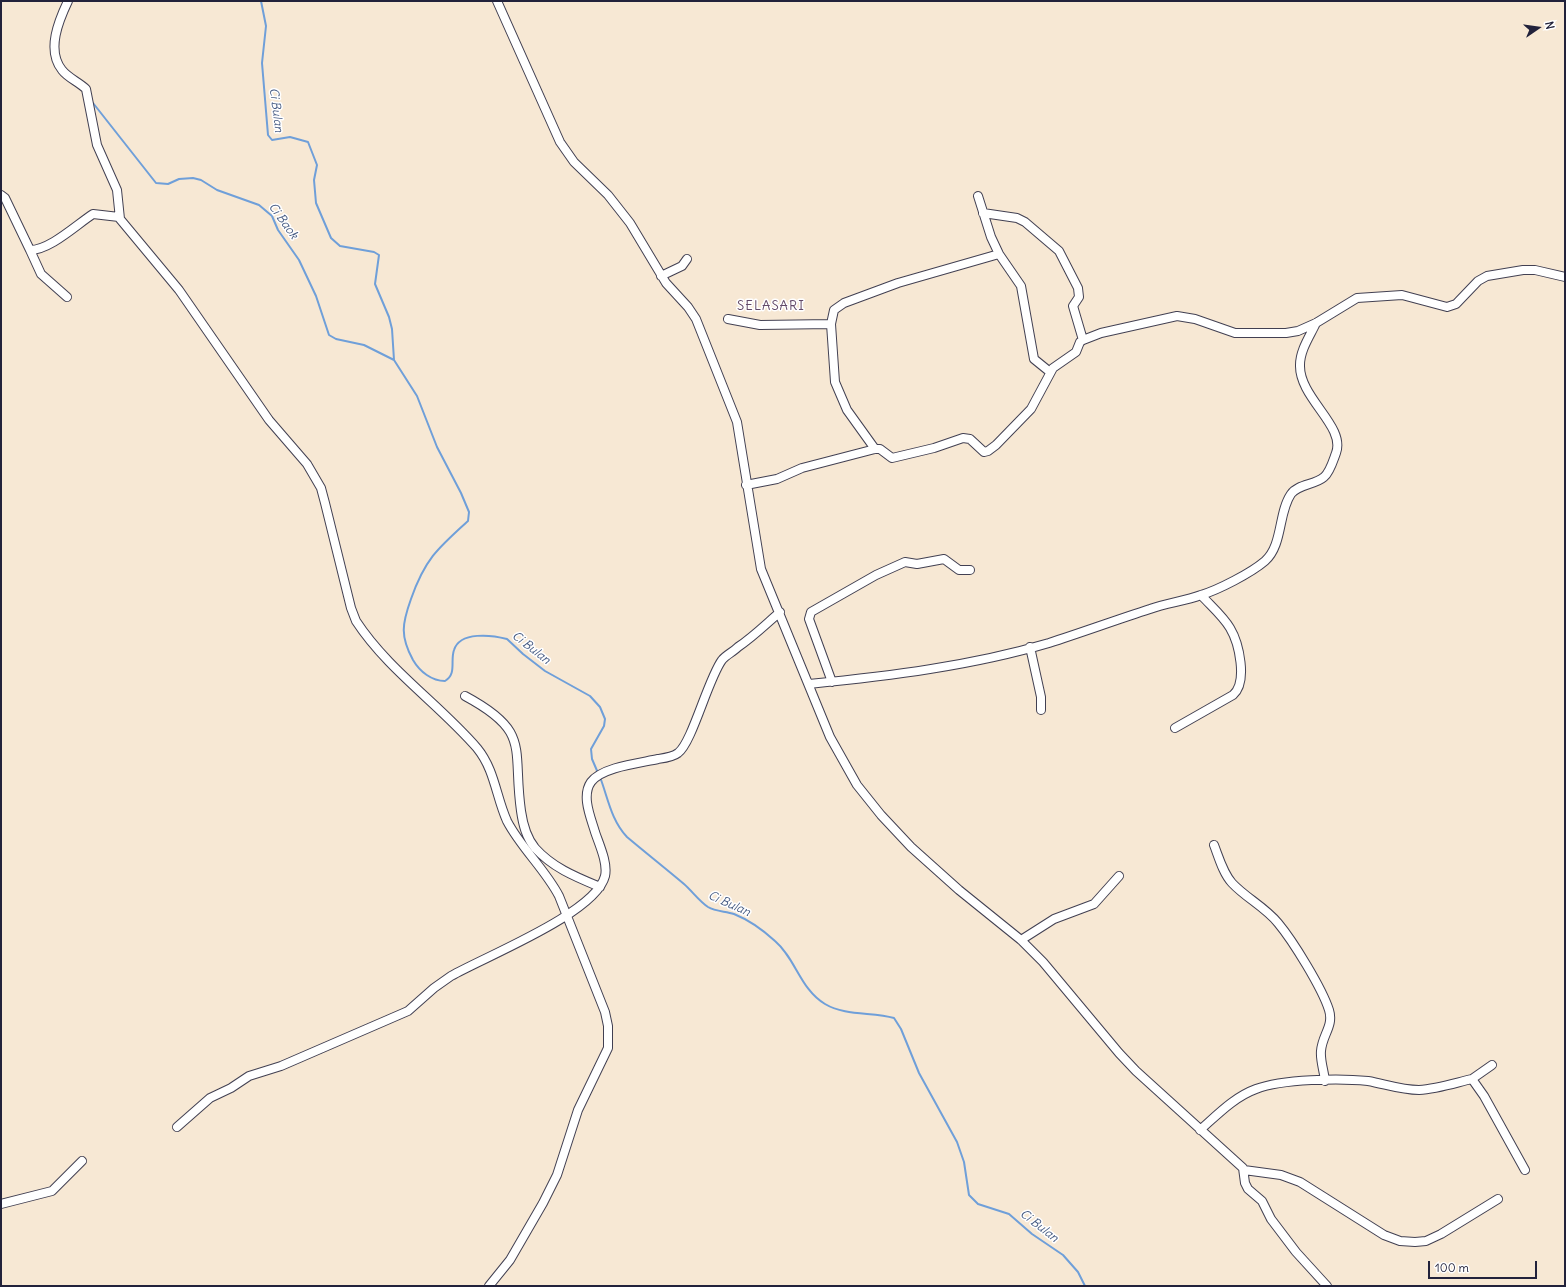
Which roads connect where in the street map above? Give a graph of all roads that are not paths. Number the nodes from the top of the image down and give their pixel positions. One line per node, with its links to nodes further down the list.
1 (68, 1): 6 (street)
2 (497, 1): 10 (street)
3 (1, 195): 7 (street)
4 (978, 196): 5 (street)
5 (983, 213): 8 (street); 16 (street)
6 (119, 217): 7 (street); 32 (street)
7 (30, 250): 12 (street)
8 (999, 254): 15 (street); 17 (street)
9 (687, 260): 10 (street)
10 (661, 276): 19 (street)
11 (1565, 277): 14 (street)
12 (67, 297)
13 (728, 319): 15 (street)
14 (1316, 322): 16 (street); 21 (street)
15 (831, 324): 18 (street)
16 (1083, 340): 17 (street)
17 (1050, 372): 18 (street)
18 (875, 449): 19 (street)
19 (746, 485): 22 (street)
20 (970, 570): 24 (street)
21 (1202, 595): 23 (street); 28 (street)
22 (780, 612): 25 (street); 31 (street)
23 (1030, 647): 24 (street); 27 (street)
24 (832, 682): 25 (street)
25 (809, 684): 33 (street)
26 (465, 696): 31 (street)
27 (1041, 710)
28 (1175, 728)
29 (1214, 845): 36 (street)
30 (1119, 876): 33 (street)
31 (600, 887): 32 (street)
32 (568, 916): 37 (street); 44 (street)
33 (1021, 940): 38 (street)
34 (1492, 1065): 35 (street)
35 (1472, 1079): 36 (street); 41 (street)
36 (1326, 1080): 38 (street)
37 (177, 1127)
38 (1200, 1130): 40 (street)
39 (82, 1161): 43 (street)
40 (1244, 1170): 42 (street); 45 (street)
41 (1525, 1170)
42 (1498, 1200)
43 (1, 1204)
44 (489, 1286)
45 (1327, 1286)

